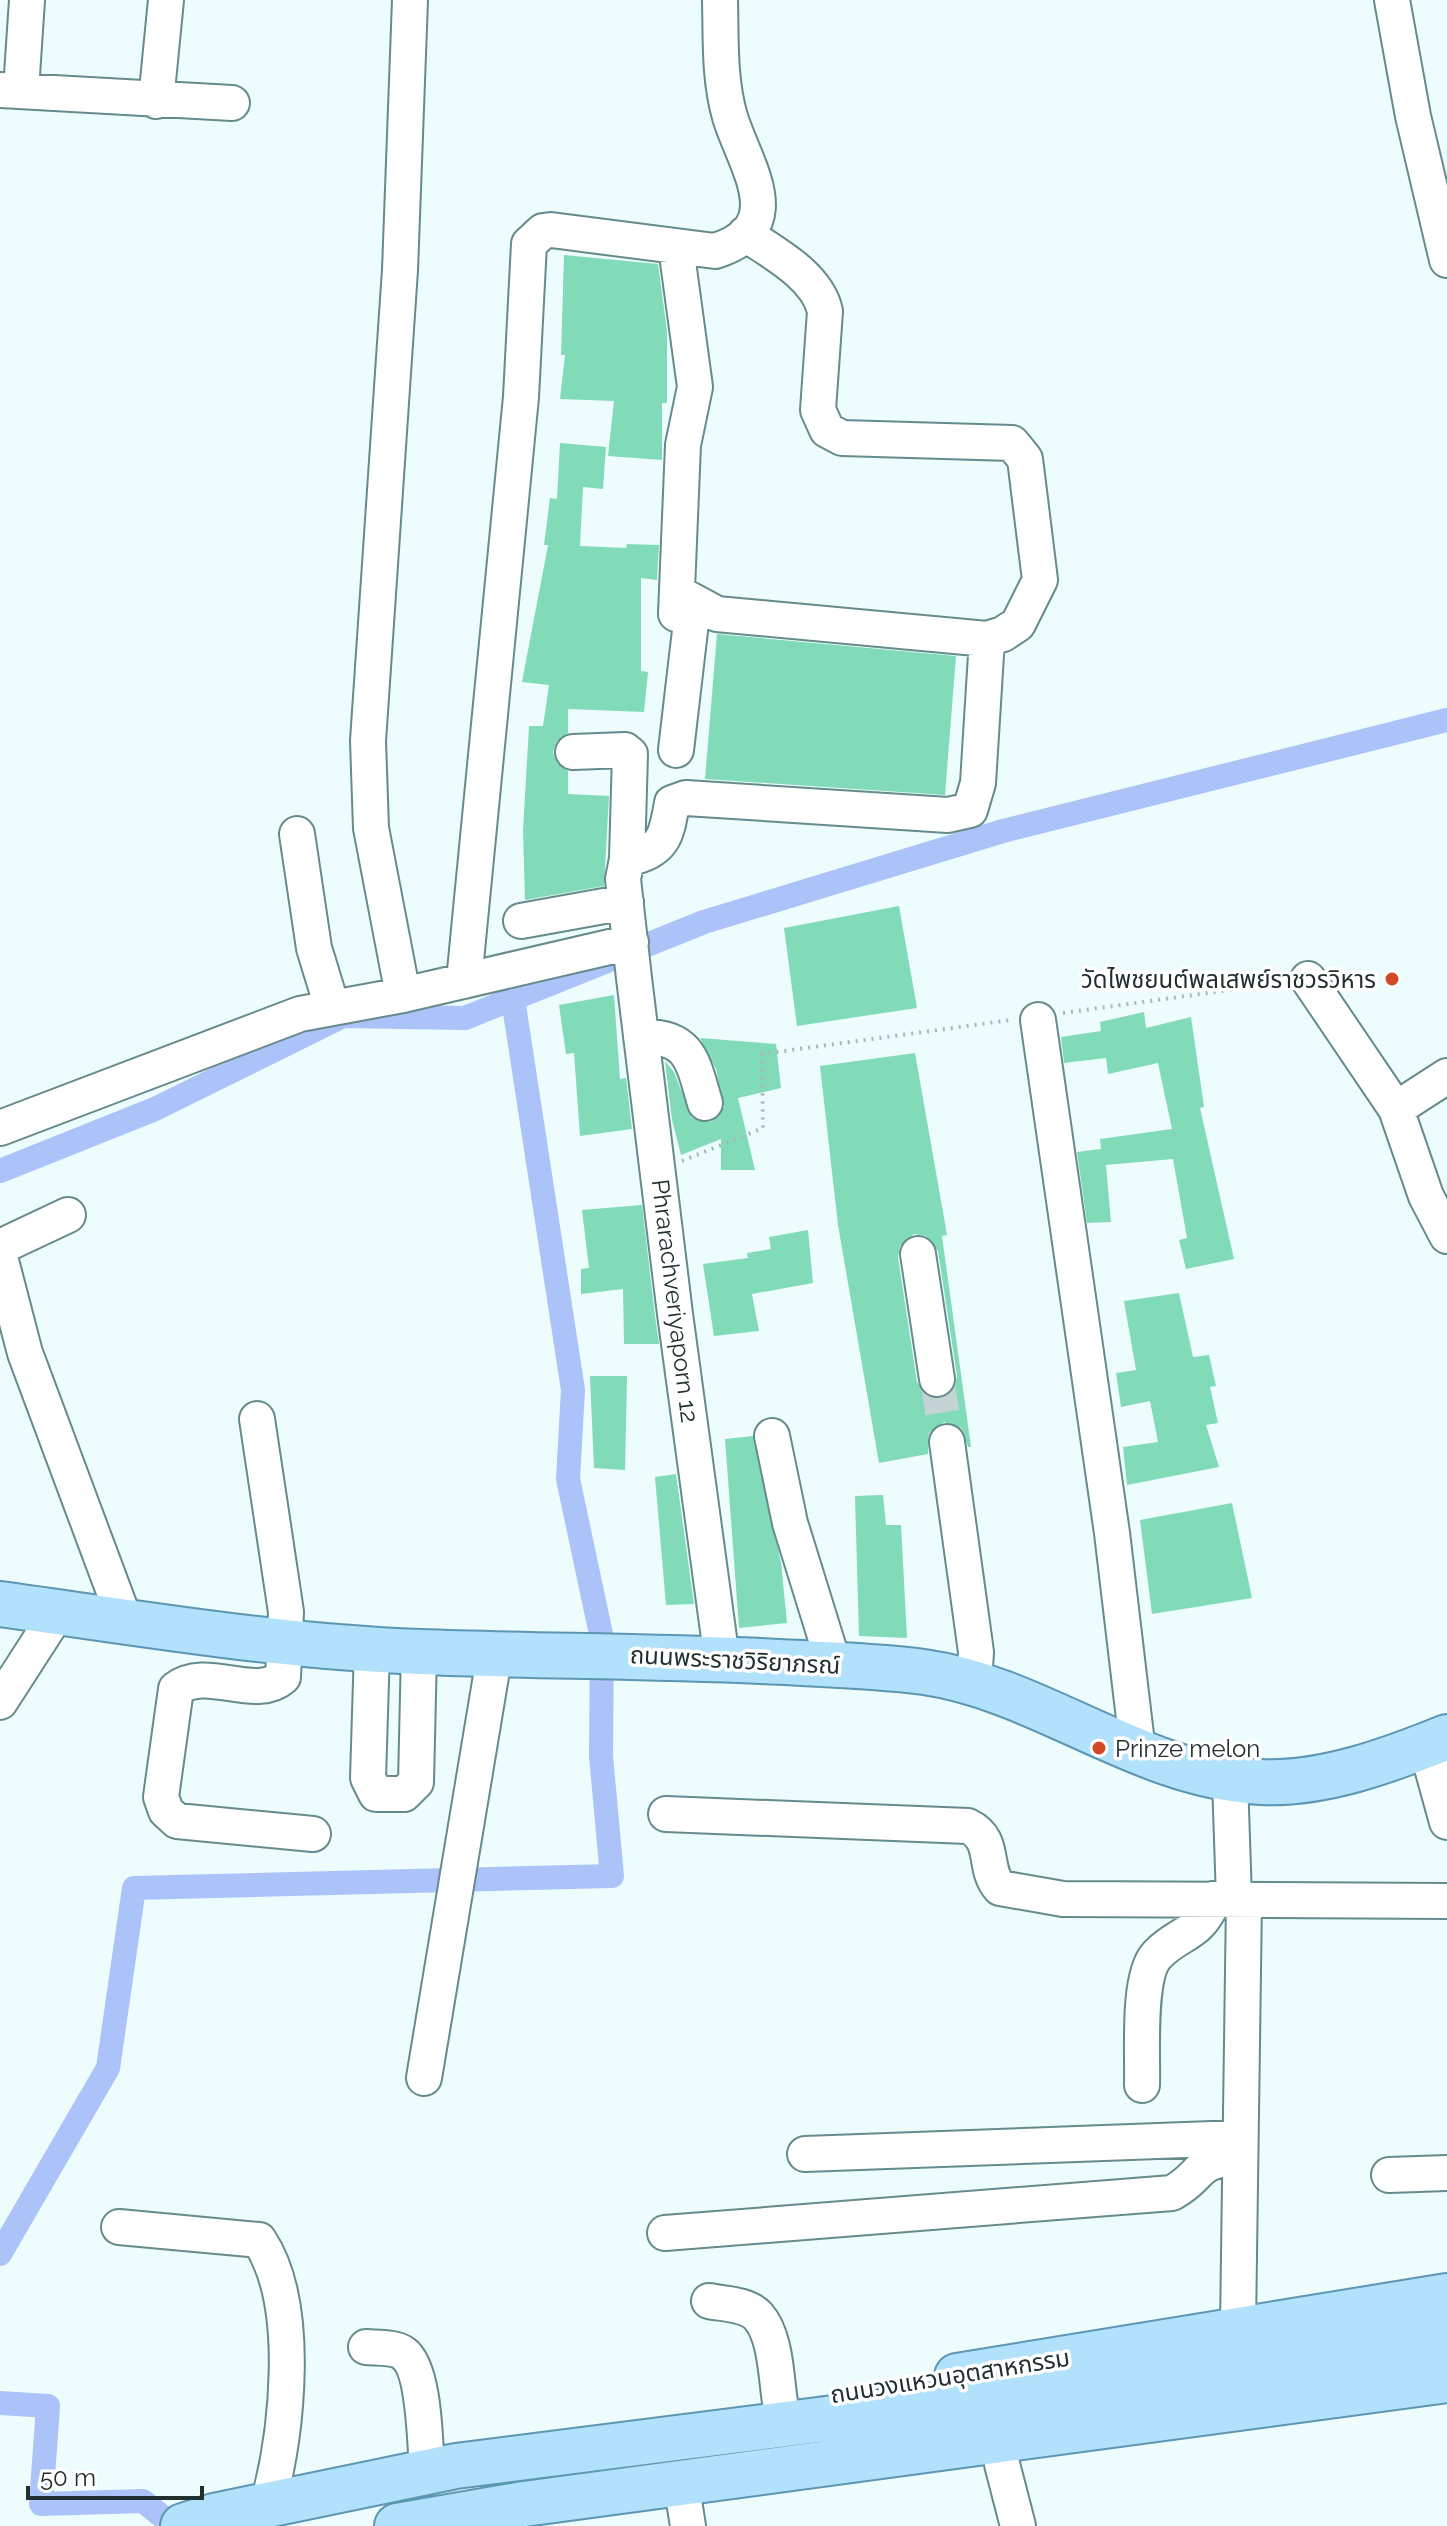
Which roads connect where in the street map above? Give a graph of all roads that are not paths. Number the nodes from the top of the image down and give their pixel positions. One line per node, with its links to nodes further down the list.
1 (27, 0): 6 (street)
2 (166, 0): 7 (street)
3 (410, 0): 23 (street)
4 (720, 0): 9 (street)
5 (1392, 0): 11 (street)
6 (11, 90): 7 (street)
7 (156, 101): 8 (street)
8 (232, 103)
9 (745, 234): 10 (street); 13 (street)
10 (676, 247): 12 (street); 22 (street)
11 (1447, 260)
12 (678, 593): 13 (street); 14 (street)
13 (987, 639): 17 (street)
14 (671, 744)
15 (573, 752): 17 (street, Phrarachveriyaporn 12)
16 (297, 834): 24 (street)
17 (627, 859): 18 (street, Phrarachveriyaporn 12)
18 (626, 902): 19 (street); 20 (street, Phrarachveriyaporn 12)
19 (521, 921)
20 (632, 956): 22 (street); 26 (street, Phrarachveriyaporn 12)
21 (1308, 979): 29 (street)
22 (464, 981): 23 (street)
23 (403, 995): 24 (street)
24 (332, 1007): 30 (street)
25 (1036, 1018): 52 (street)
26 (641, 1037): 28 (street); 47 (street, Phrarachveriyaporn 12)
27 (1447, 1076): 29 (street)
28 (705, 1103)
29 (1396, 1109): 32 (street)
30 (0, 1128)
31 (68, 1215): 33 (street)
32 (1447, 1236)
33 (0, 1247)
34 (918, 1254): 36 (street)
35 (0, 1257): 42 (street)
36 (937, 1379)
37 (257, 1419): 43 (street)
38 (772, 1436): 48 (street)
39 (947, 1442): 49 (street)
40 (0, 1604): 41 (main road, ถนนพระราชวิริยาภรณ์)
41 (58, 1612): 42 (main road, ถนนพระราชวิริยาภรณ์); 50 (street)
42 (125, 1621): 43 (main road, ถนนพระราชวิริยาภรณ์)
43 (287, 1643): 44 (main road, ถนนพระราชวิริยาภรณ์); 56 (street)
44 (372, 1649): 45 (main road, ถนนพระราชวิริยาภรณ์); 45 (street)
45 (419, 1652): 46 (main road, ถนนพระราชวิริยาภรณ์)
46 (495, 1652): 47 (main road, ถนนพระราชวิริยาภรณ์); 59 (street)
47 (722, 1660): 48 (main road, ถนนพระราชวิริยาภรณ์)
48 (834, 1665): 49 (main road, ถนนพระราชวิริยาภรณ์)
49 (974, 1683): 52 (main road, ถนนพระราชวิริยาภรณ์)
50 (0, 1702)
51 (1436, 1742): 53 (main road, ถนนพระราชวิริยาภรณ์); 55 (street)
52 (1138, 1752): 53 (main road, ถนนพระราชวิริยาภรณ์)
53 (1230, 1779): 57 (street)
54 (666, 1814): 57 (street)
55 (1447, 1822)
56 (313, 1834)
57 (1231, 1899): 58 (street); 60 (street); 61 (street)
58 (1447, 1901)
59 (424, 2078)
60 (1142, 2085)
61 (1239, 2148): 62 (street); 66 (street); 69 (street)
62 (805, 2154)
63 (1447, 2173): 64 (street)
64 (1389, 2175)
65 (119, 2227): 79 (street)
66 (665, 2233)
67 (1447, 2296): 69 (main road, ถนนวงแหวนอุตสาหกรรม)
68 (709, 2301): 74 (street)
69 (1238, 2327): 74 (main road, ถนนวงแหวนอุตสาหกรรม)
70 (1447, 2340): 73 (main road, ถนนวงแหวนอุตสาหกรรม)
71 (366, 2347): 77 (street)
72 (1447, 2380): 73 (main road, ถนนวงแหวนอุตสาหกรรม)
73 (1192, 2396): 77 (main road, ถนนวงแหวนอุตสาหกรรม); 78 (main road, ถนนวงแหวนอุตสาหกรรม)
74 (780, 2402): 77 (main road, ถนนวงแหวนอุตสาหกรรม)
75 (1447, 2411): 76 (main road, ถนนวงแหวนอุตสาหกรรม)
76 (1002, 2464): 78 (main road, ถนนวงแหวนอุตสาหกรรม); 83 (street)
77 (441, 2468): 79 (main road, ถนนวงแหวนอุตสาหกรรม)
78 (695, 2480): 81 (main road, ถนนวงแหวนอุตสาหกรรม); 82 (street)
79 (268, 2504): 80 (main road, ถนนวงแหวนอุตสาหกรรม)
80 (198, 2521)
81 (405, 2525)
82 (688, 2526)
83 (1018, 2526)

